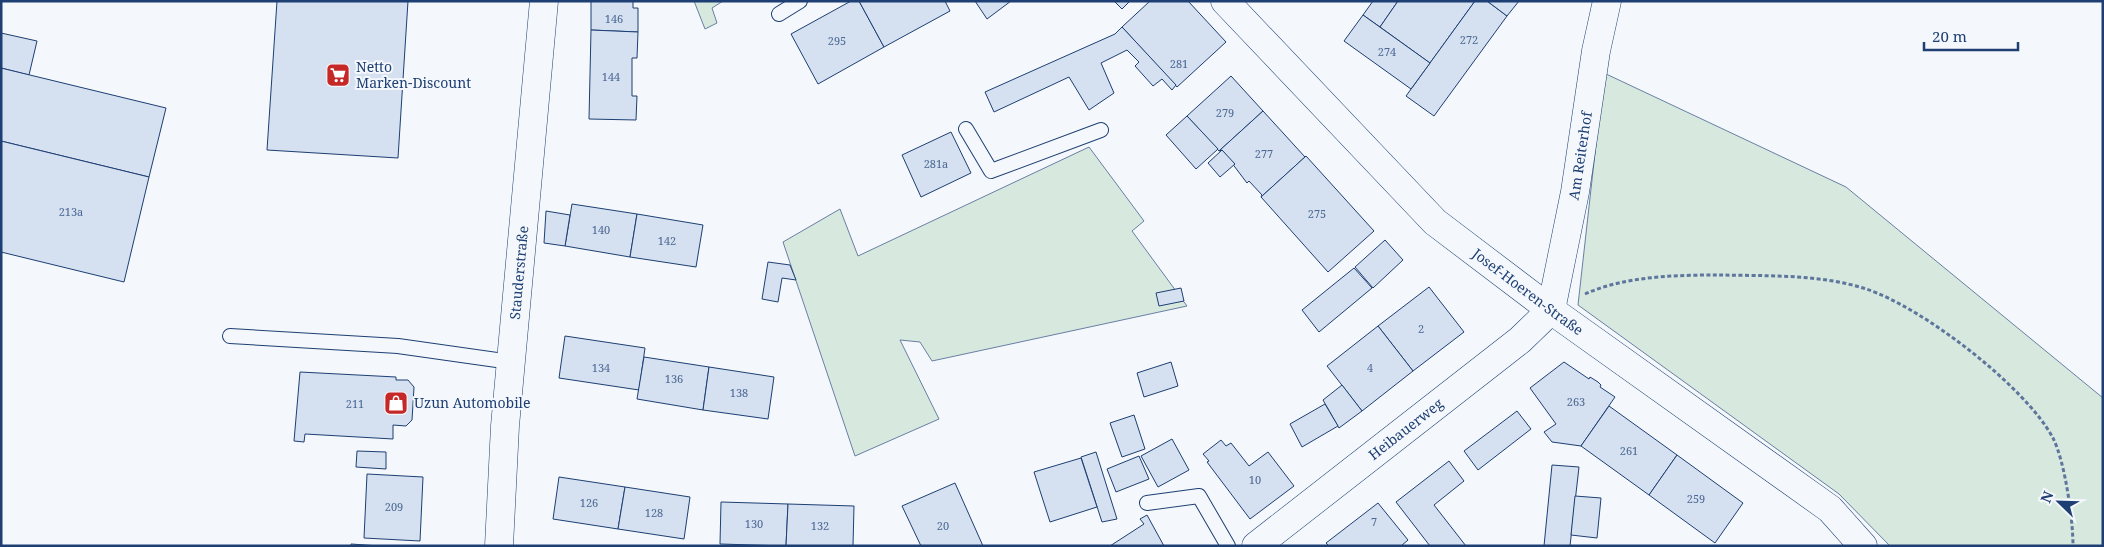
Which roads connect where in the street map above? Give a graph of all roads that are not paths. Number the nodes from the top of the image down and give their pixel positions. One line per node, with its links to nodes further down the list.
1 (544, 1): 10 (street, Stauderstraße)
2 (800, 1): 5 (lane)
3 (1225, 1): 8 (street, Josef-Hoeren-Straße)
4 (1607, 1): 8 (street, Am Reiterhof)
5 (779, 14)
6 (966, 129): 7 (lane)
7 (1101, 130)
8 (1551, 310): 14 (street, Heibauerweg); 15 (street, Josef-Hoeren-Straße)
9 (230, 336): 10 (lane)
10 (511, 362): 12 (street, Stauderstraße)
11 (1147, 503): 13 (lane)
12 (499, 546)
13 (1228, 546)
14 (1256, 546)
15 (1863, 546)

